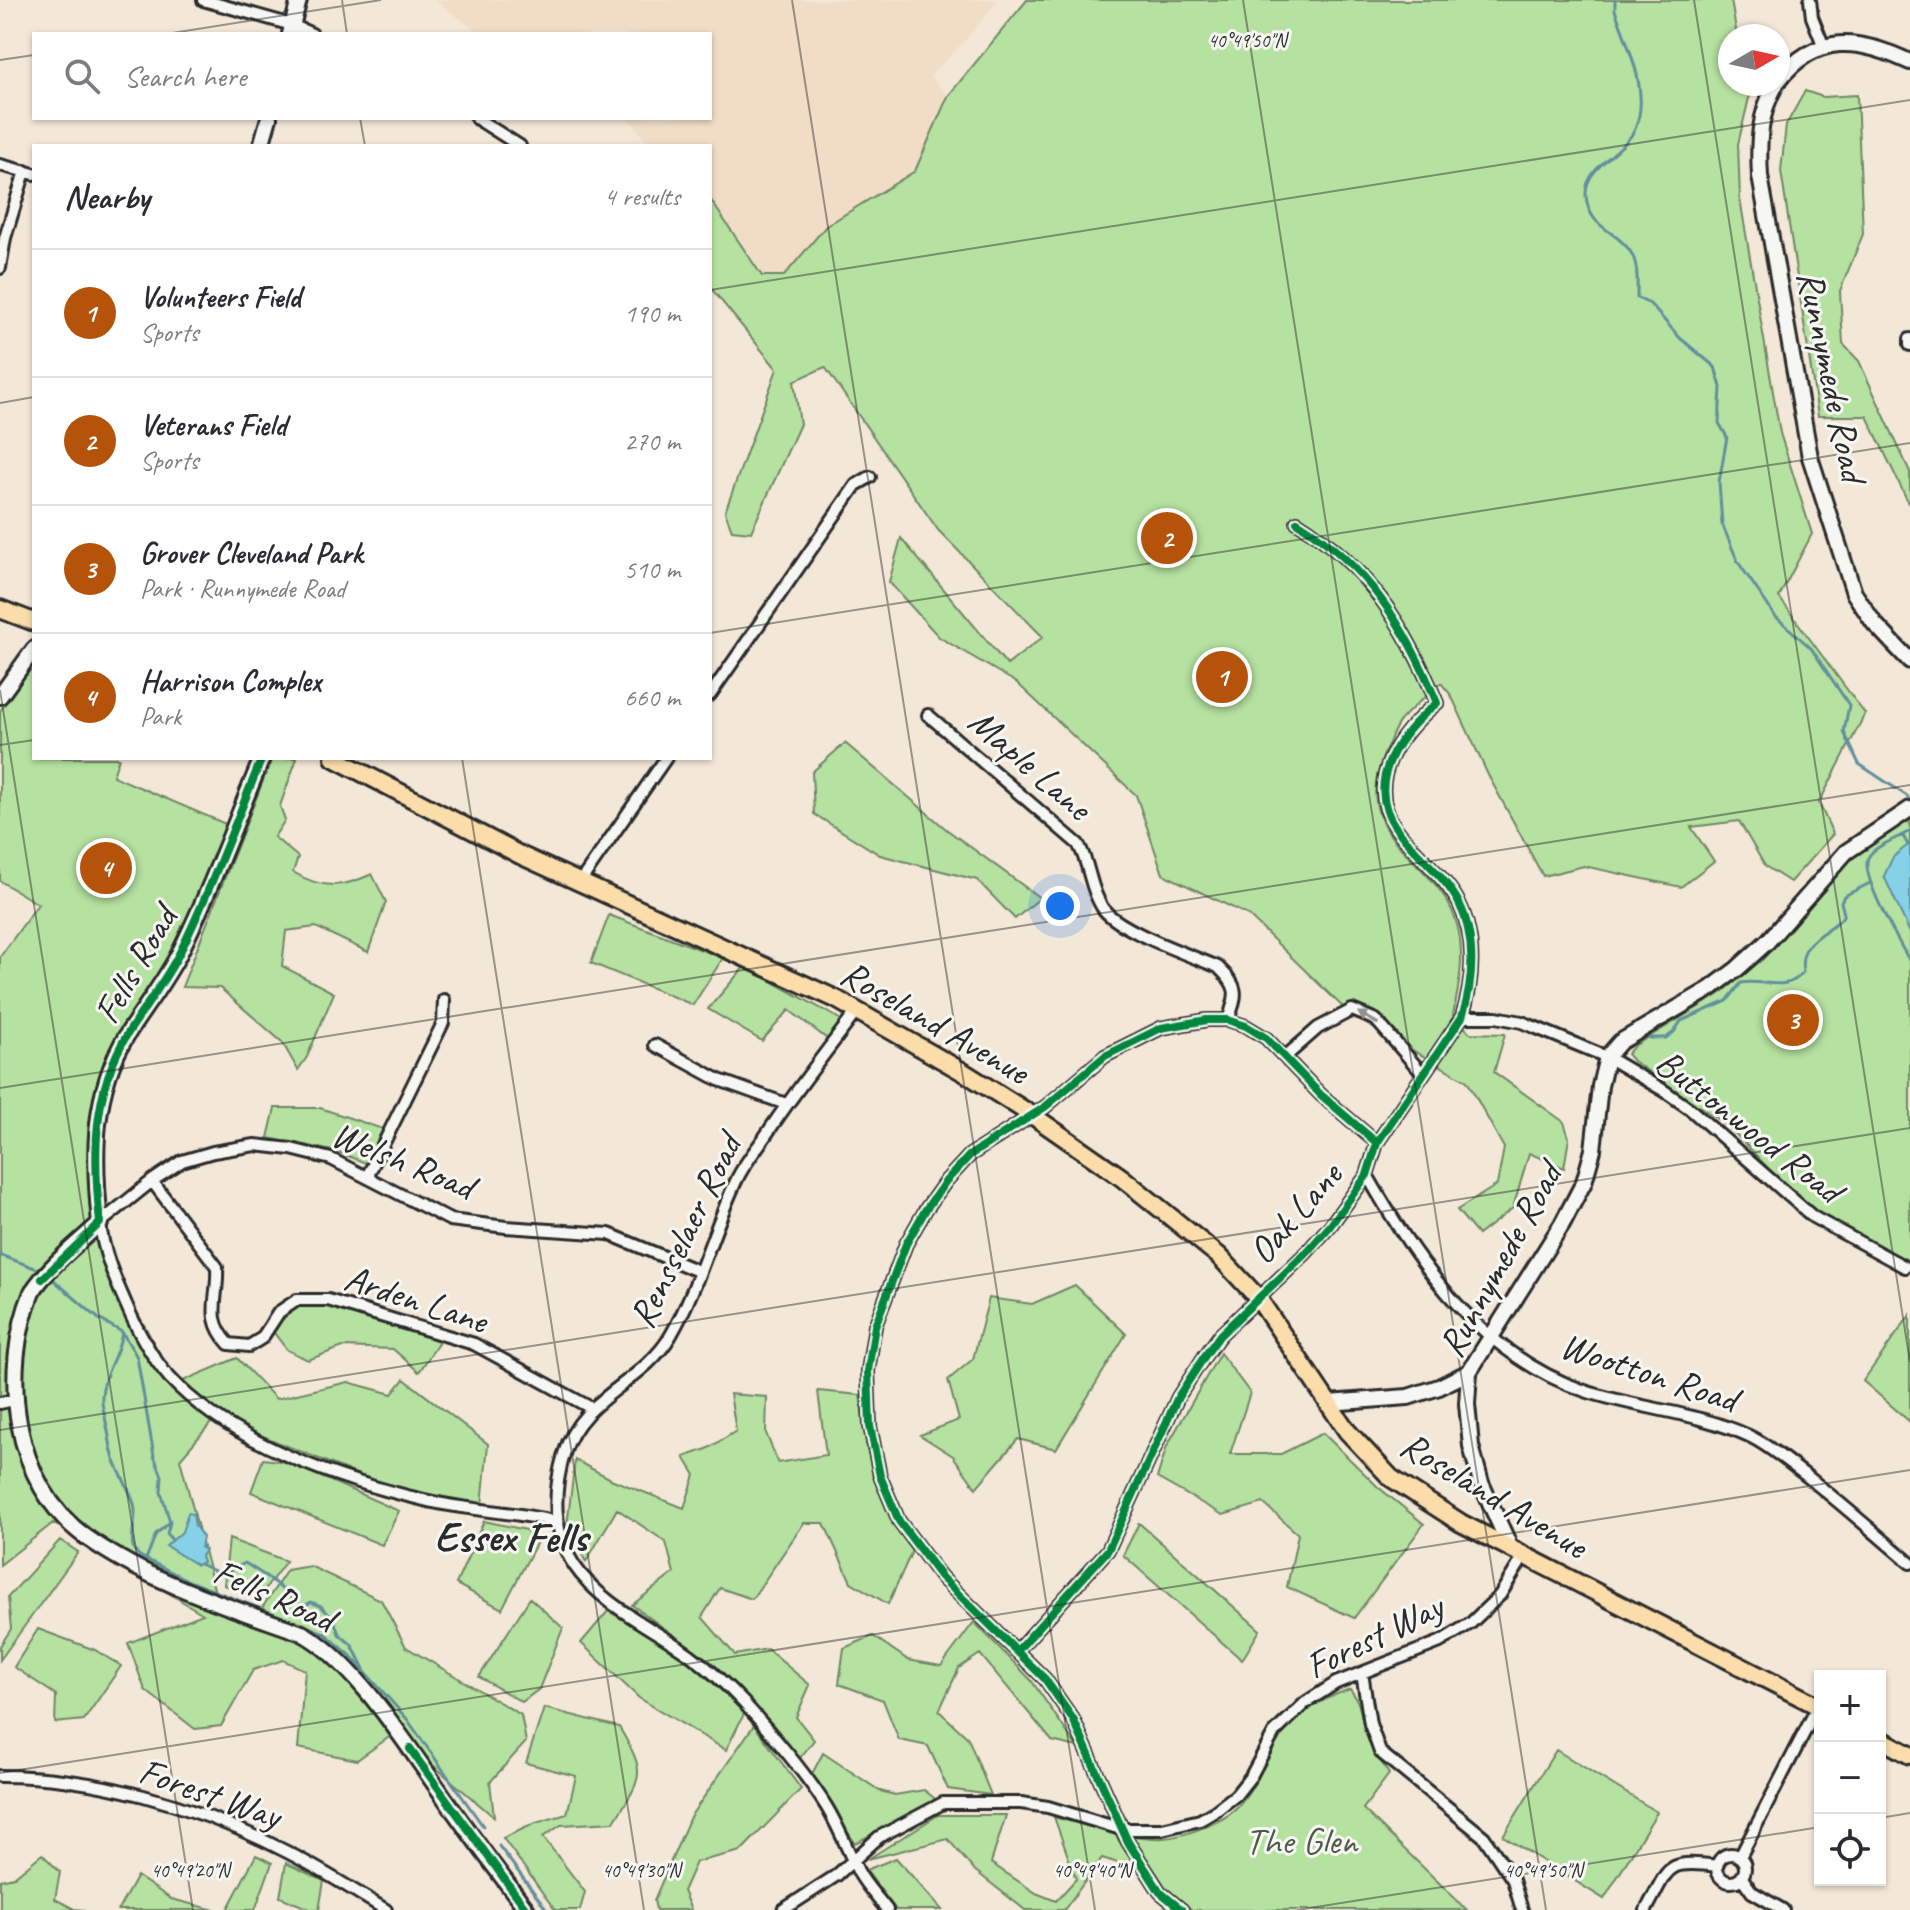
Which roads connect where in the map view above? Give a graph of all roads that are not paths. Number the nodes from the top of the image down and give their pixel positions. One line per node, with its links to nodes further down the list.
1 (203, 0): 4 (street)
2 (299, 0): 4 (street)
3 (1810, 0): 5 (street)
4 (291, 29)
5 (1824, 47): 6 (street, Runnymede Road); 7 (street, Runnymede Road)
6 (1910, 62)
7 (1790, 70)
8 (1771, 96): 23 (street, Runnymede Road)
9 (268, 120): 11 (street)
10 (479, 120): 12 (street)
11 (262, 144)
12 (517, 144)
13 (0, 165): 14 (street)
14 (29, 172): 15 (street)
15 (0, 268)
16 (1910, 339): 17 (street)
17 (1910, 345)
18 (870, 477): 24 (street)
19 (1297, 522): 34 (street, Oak Lane)
20 (0, 609): 21 (main road)
21 (32, 621)
22 (32, 652): 25 (street)
23 (1910, 661)
24 (712, 692)
25 (0, 696)
26 (928, 715): 35 (street, Maple Lane)
27 (261, 760): 46 (street, Fells Road)
28 (665, 760): 31 (street)
29 (346, 761): 31 (main road, Roseland Avenue)
30 (1908, 810): 38 (street)
31 (580, 882): 33 (main road, Roseland Avenue)
32 (444, 1000): 44 (street)
33 (857, 1011): 40 (street, Rensselaer Road); 41 (main road, Roseland Avenue)
34 (1462, 1017): 38 (street, Buttonwood Road); 39 (street, Oak Lane)
35 (1228, 1020): 37 (street); 41 (street)
36 (655, 1045): 40 (street)
37 (1285, 1057): 39 (street, one-way to 37); 42 (street)
38 (1607, 1057): 47 (street, Buttonwood Road); 50 (street, Runnymede Road)
39 (1422, 1073): 42 (street, Oak Lane)
40 (786, 1104): 48 (street, Rensselaer Road)
41 (1032, 1115): 49 (main road, Roseland Avenue); 58 (street)
42 (1377, 1143): 43 (street, Oak Lane)
43 (1367, 1175): 49 (street, Oak Lane); 50 (street, Wootton Road)
44 (367, 1177): 45 (street, Welsh Road); 48 (street, Welsh Road)
45 (152, 1181): 46 (street, Welsh Road); 54 (street, Arden Lane)
46 (100, 1223): 52 (street, Fells Road); 55 (street)
47 (1905, 1267)
48 (698, 1271): 54 (street, Rensselaer Road)
49 (1258, 1298): 53 (main road, Roseland Avenue); 58 (street, Oak Lane)
50 (1491, 1336): 51 (street, Runnymede Road); 57 (street, Wootton Road)
51 (1469, 1372): 53 (street); 56 (street, Runnymede Road)
52 (4, 1402): 71 (street, Fells Road)
53 (1328, 1403): 56 (main road, Roseland Avenue)
54 (591, 1408): 55 (street, Rensselaer Road)
55 (557, 1522): 67 (street, Rensselaer Road)
56 (1517, 1552): 59 (street, Forest Way); 60 (main road, Roseland Avenue)
57 (1910, 1563)
58 (1017, 1651): 65 (street)
59 (1362, 1673): 65 (street, Forest Way); 75 (street)
60 (1814, 1704)
61 (1814, 1716): 66 (street)
62 (1886, 1742): 63 (main road)
63 (1910, 1755)
64 (0, 1776): 70 (street, Forest Way)
65 (1121, 1829): 67 (street, Forest Way); 74 (street)
66 (1740, 1857): 68 (street); 69 (street)
67 (853, 1858): 72 (street, Forest Way); 73 (street, Rensselaer Road)
68 (1717, 1866): 69 (street); 76 (street)
69 (1742, 1878): 77 (street)
70 (386, 1910)
71 (527, 1910)
72 (783, 1910)
73 (887, 1910)
74 (1182, 1910)
75 (1522, 1910)
76 (1646, 1910)
77 (1783, 1910)

